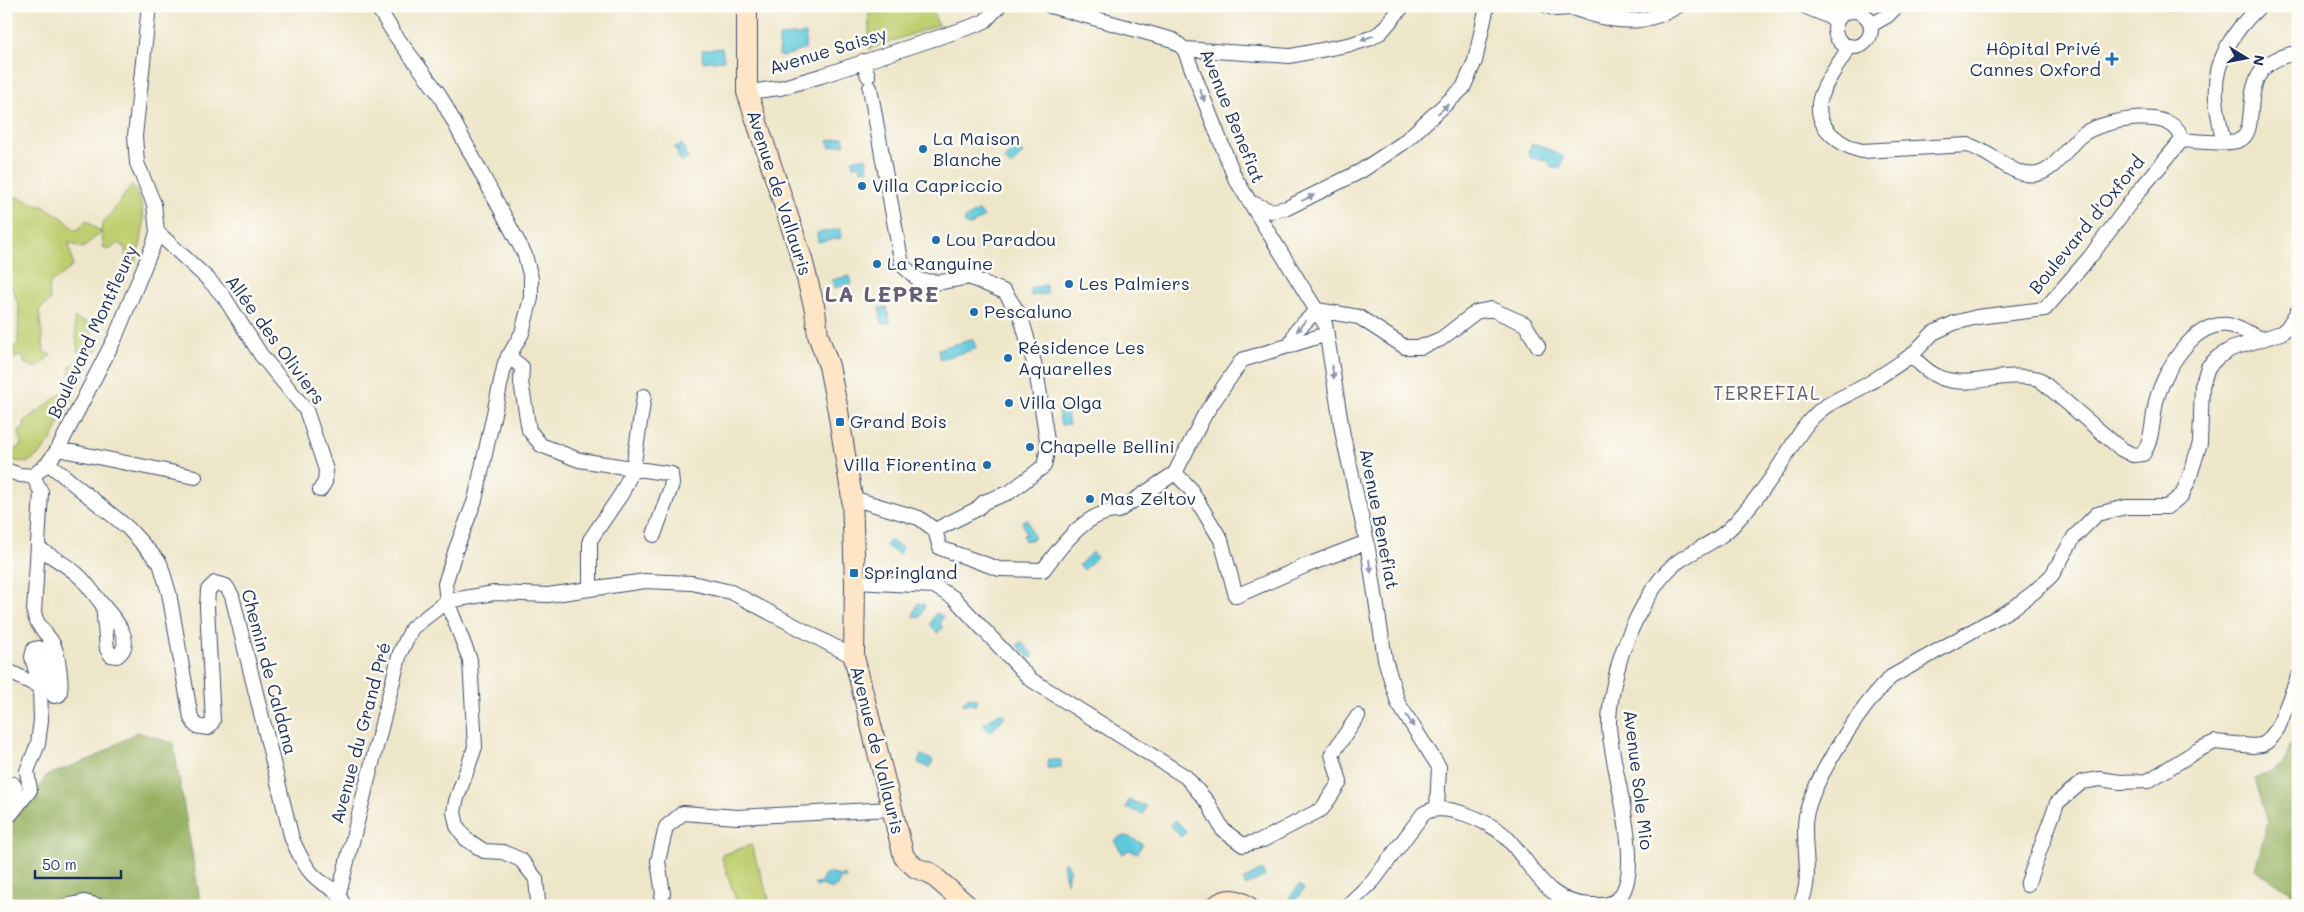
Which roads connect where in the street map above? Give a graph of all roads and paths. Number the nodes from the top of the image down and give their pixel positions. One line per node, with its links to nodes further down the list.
1 (149, 6): 25 (street, Boulevard Montfleury)
2 (378, 6): 34 (street)
3 (747, 6): 20 (main road, Avenue de Vallauris)
4 (999, 6): 19 (street, Avenue Saissy)
5 (1050, 6): 17 (street, Avenue Benefiat)
6 (1403, 6): 17 (street, one-way to 17)
7 (1487, 6): 24 (street, one-way to 7)
8 (1547, 6): 13 (street)
9 (1678, 6): 13 (street)
10 (1804, 6): 14 (street)
11 (1897, 6): 15 (street)
12 (2260, 6): 22 (street)
13 (1569, 7)
14 (1838, 20): 15 (street); 16 (street)
15 (1871, 24): 16 (street)
16 (1850, 46): 21 (street)
17 (1184, 49): 23 (street, Avenue Benefiat, one-way to 23)
18 (2298, 53): 22 (street)
19 (863, 61): 20 (street, Avenue Saissy); 46 (street)
20 (747, 92): 45 (main road, Avenue de Vallauris)
21 (2182, 140): 22 (street); 33 (street, Boulevard d'Oxford)
22 (2223, 141)
23 (1247, 200): 24 (street); 26 (street, Avenue Benefiat)
24 (1288, 208): 26 (street)
25 (156, 232): 36 (street, Boulevard Montfleury); 43 (street, Allée des Oliviers)
26 (1273, 240): 27 (street, Avenue Benefiat)
27 (1317, 310): 29 (street, Avenue Benefiat); 31 (street, one-way to 31); 32 (street)
28 (2298, 311): 30 (street)
29 (1326, 329): 31 (street); 48 (street, Avenue Benefiat, one-way to 48)
30 (2260, 338): 33 (street); 74 (street)
31 (1290, 346): 40 (street)
32 (1538, 346)
33 (1912, 355): 44 (street, Boulevard d'Oxford)
34 (508, 356): 38 (street); 52 (street)
35 (644, 396): 38 (street)
36 (58, 449): 37 (street, Boulevard Montfleury); 42 (street)
37 (48, 464): 41 (street, Boulevard Montfleury); 65 (street, Chemin de Caldana)
38 (633, 469): 47 (street); 51 (street)
39 (6, 470): 41 (street)
40 (1175, 473): 46 (street); 48 (street)
41 (33, 476): 49 (street)
42 (195, 477)
43 (320, 490)
44 (1764, 490): 61 (street, Avenue Sole Mio)
45 (852, 498): 46 (street); 50 (main road, Avenue de Vallauris)
46 (935, 530)
47 (654, 535)
48 (1366, 542): 61 (street, Avenue Benefiat, one-way to 61)
49 (38, 548): 53 (street); 57 (street)
50 (855, 582): 54 (main road, Avenue de Vallauris); 58 (street)
51 (590, 584)
52 (447, 601): 54 (street); 65 (street, Avenue du Grand Pré); 68 (street)
53 (103, 604)
54 (854, 657): 62 (main road, Avenue de Vallauris)
55 (6, 670): 57 (street)
56 (2298, 677): 64 (street)
57 (40, 686): 63 (street)
58 (1358, 716)
59 (6, 787): 60 (street)
60 (6, 802)
61 (1437, 808): 73 (street)
62 (892, 809): 69 (street); 70 (main road, Avenue de Vallauris)
63 (6, 816)
64 (2027, 885)
65 (342, 899)
66 (65, 906): 67 (street)
67 (99, 906)
68 (535, 906)
69 (660, 906)
70 (968, 906)
71 (1216, 906): 72 (main road)
72 (1247, 906)
73 (1347, 906)
74 (1799, 906)

